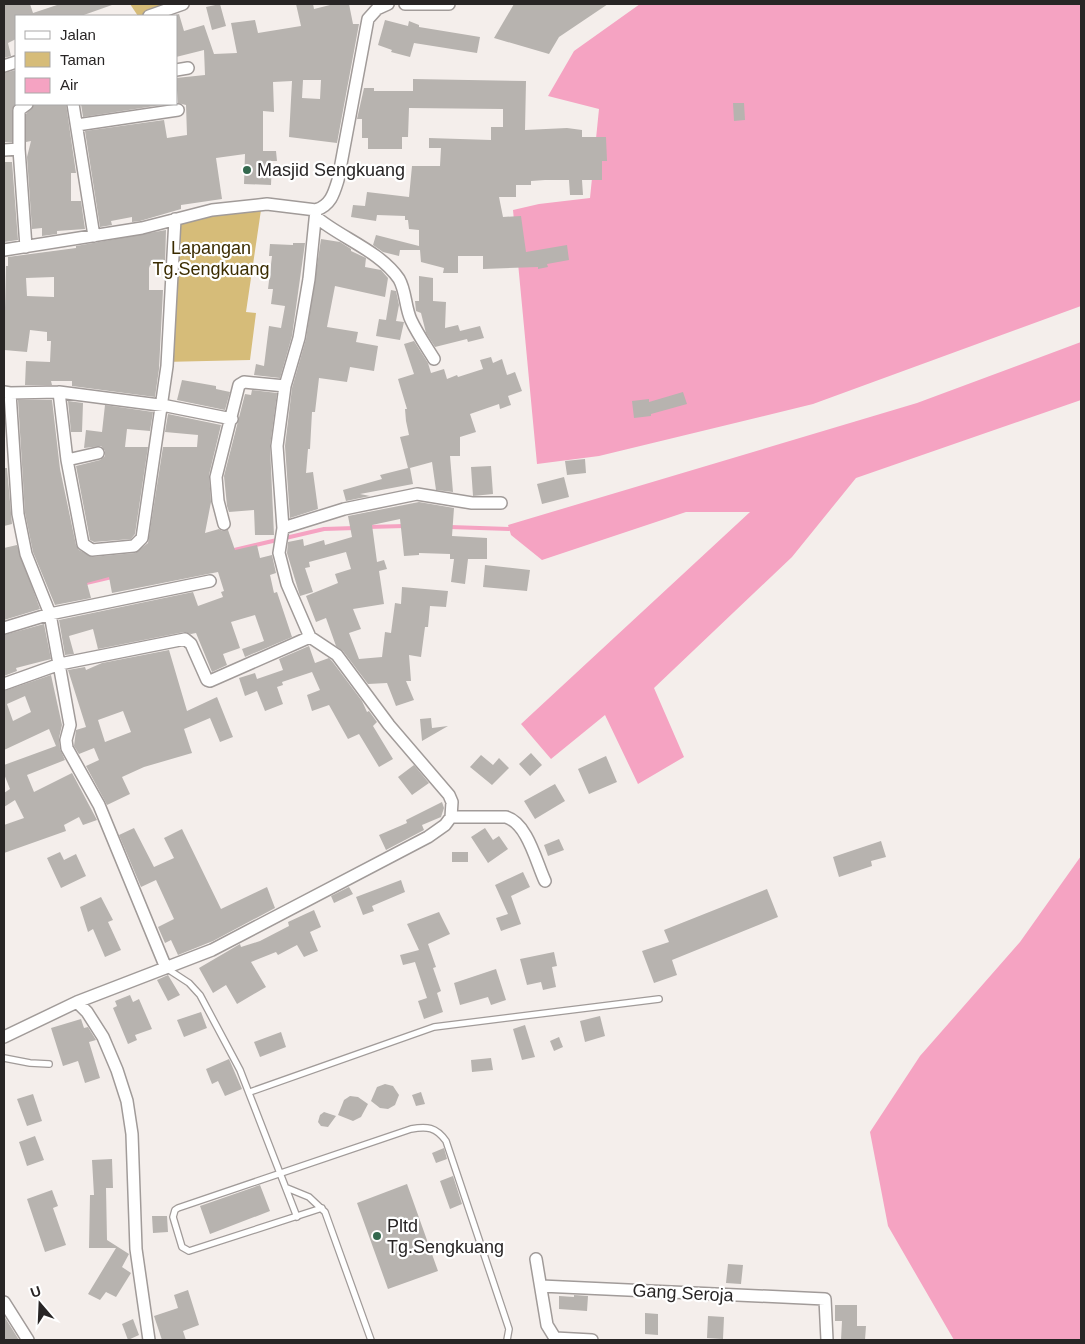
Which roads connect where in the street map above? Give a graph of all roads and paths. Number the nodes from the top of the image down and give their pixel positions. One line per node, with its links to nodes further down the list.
1 (184, 4): 5 (street)
2 (388, 4): 12 (street)
3 (405, 4): 4 (street)
4 (449, 4)
5 (152, 15)
6 (25, 105): 10 (street)
7 (73, 105): 9 (street)
8 (178, 110): 9 (street)
9 (77, 125): 14 (street)
10 (19, 149): 11 (street); 15 (street)
11 (4, 150)
12 (316, 213): 13 (street); 17 (street); 18 (street)
13 (175, 219): 14 (street); 21 (street)
14 (94, 236): 15 (street)
15 (26, 247): 16 (street)
16 (4, 250)
17 (434, 359)
18 (285, 386): 22 (street); 27 (street)
19 (7, 392): 20 (street); 29 (street)
20 (59, 392): 21 (street); 24 (street)
21 (160, 405): 22 (street); 24 (street)
22 (232, 419): 26 (street)
23 (98, 453): 24 (street)
24 (67, 460)
25 (502, 503): 27 (street)
26 (224, 524)
27 (283, 531): 31 (street)
28 (210, 581): 29 (street)
29 (50, 614): 30 (street); 32 (street)
30 (4, 628)
31 (310, 637): 32 (street); 34 (street)
32 (60, 664): 33 (street); 36 (street)
33 (4, 684)
34 (451, 817): 35 (street); 36 (street)
35 (545, 882)
36 (166, 968): 38 (street); 42 (lane)
37 (659, 999): 42 (lane)
38 (77, 1002): 39 (street); 51 (street)
39 (4, 1037)
40 (4, 1058): 41 (lane)
41 (49, 1064)
42 (250, 1092): 43 (lane)
43 (281, 1174): 44 (lane); 46 (lane); 53 (lane)
44 (286, 1188): 45 (lane); 46 (lane)
45 (322, 1208): 46 (lane); 52 (lane)
46 (297, 1217)
47 (536, 1259): 48 (street)
48 (541, 1286): 54 (street); 55 (street, Gang Seroja)
49 (4, 1302): 50 (street)
50 (28, 1340)
51 (149, 1340)
52 (371, 1340)
53 (507, 1340)
54 (592, 1340)
55 (827, 1340)

